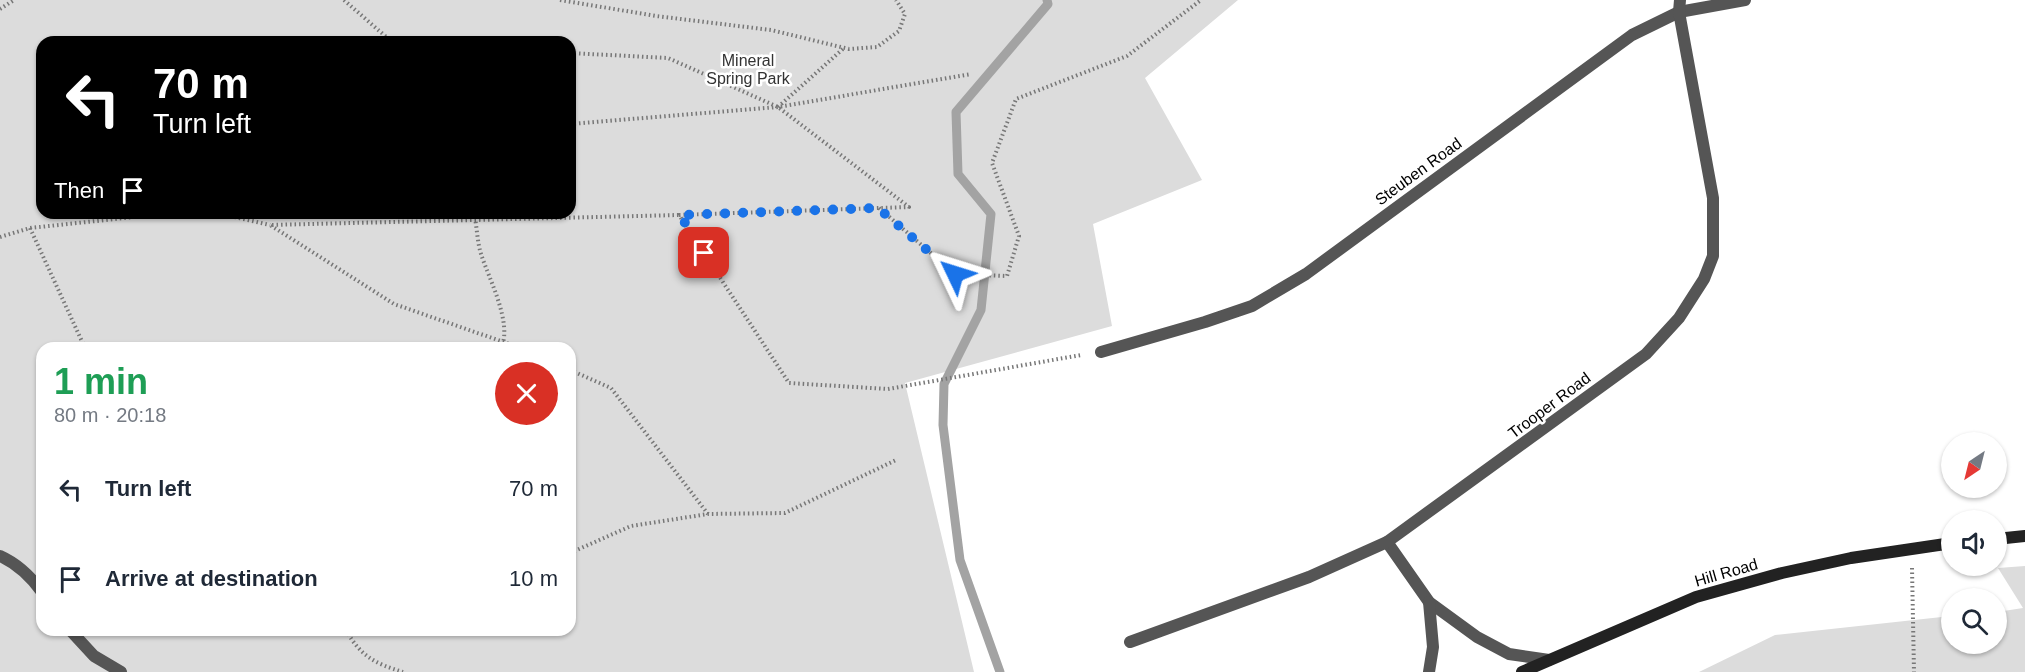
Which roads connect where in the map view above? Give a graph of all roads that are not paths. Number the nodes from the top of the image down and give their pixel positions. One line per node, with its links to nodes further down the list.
1 (1744, 0): 2 (street, Steuben Road)
2 (1679, 6): 3 (street, Steuben Road); 6 (street, Trooper Road)
3 (1101, 352)
4 (2025, 536): 5 (street)
5 (2007, 538)
6 (1387, 542): 10 (street); 12 (street, Trooper Road)
7 (1941, 545): 13 (street, Hill Road)
8 (0, 556): 9 (street)
9 (36, 584)
10 (1429, 602): 13 (street); 15 (street)
11 (76, 636): 14 (street)
12 (1130, 642)
13 (1549, 660): 16 (street, Hill Road)
14 (121, 672)
15 (1429, 672)
16 (1522, 672)

